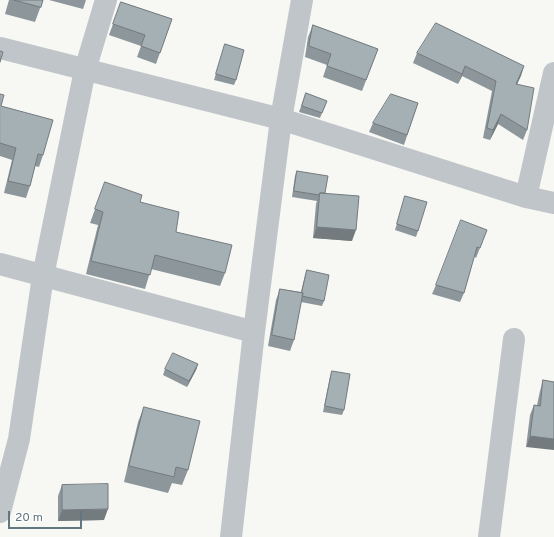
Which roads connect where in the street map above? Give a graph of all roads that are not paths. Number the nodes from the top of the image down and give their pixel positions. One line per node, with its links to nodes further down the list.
1 (106, 0): 4 (street)
2 (302, 0): 6 (street)
3 (0, 48): 4 (street)
4 (85, 70): 6 (street); 10 (street)
5 (554, 73): 7 (street)
6 (281, 119): 7 (street); 11 (street)
7 (526, 197): 8 (street)
8 (554, 203)
9 (0, 264): 10 (street)
10 (43, 276): 11 (street); 13 (street)
11 (254, 332): 14 (street)
12 (514, 339): 15 (street)
13 (0, 512)
14 (231, 537)
15 (489, 537)

